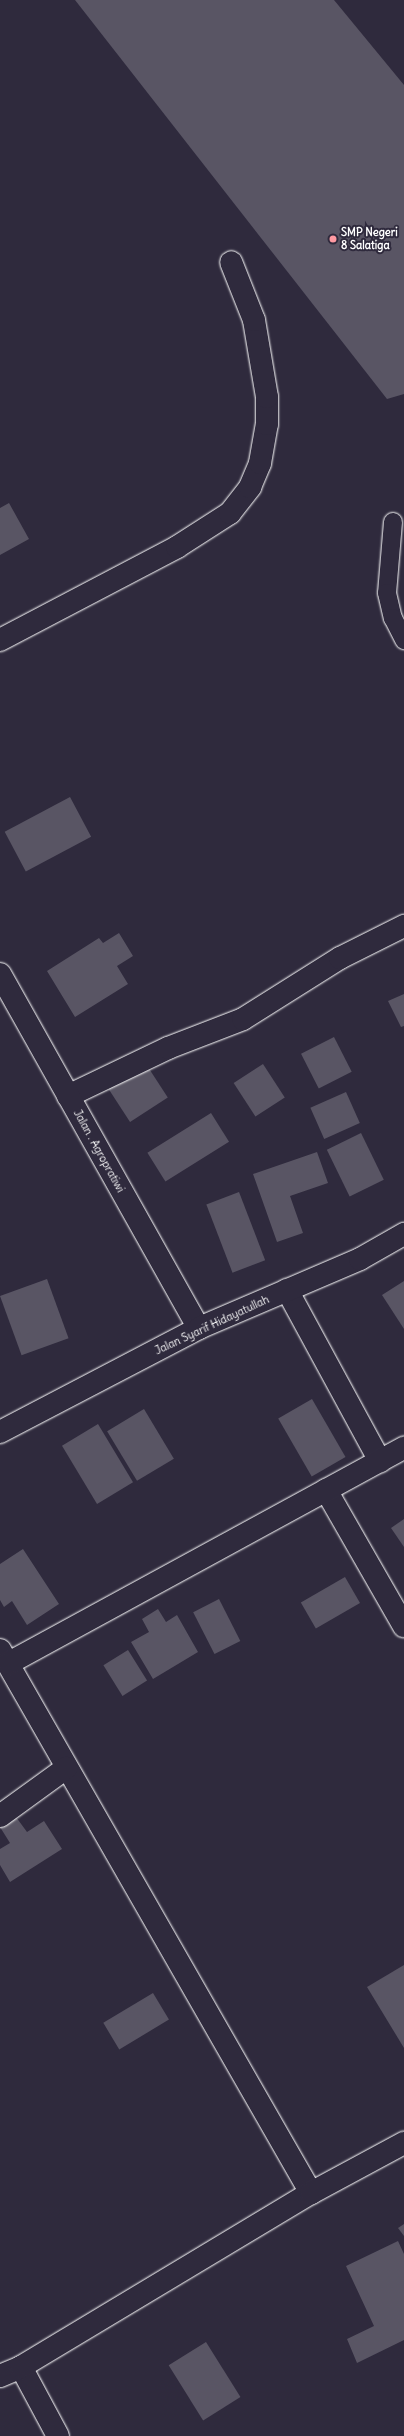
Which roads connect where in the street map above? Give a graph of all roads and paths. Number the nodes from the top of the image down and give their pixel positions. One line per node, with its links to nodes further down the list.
1 (231, 262): 3 (street)
2 (393, 522): 4 (lane)
3 (0, 640)
4 (404, 640)
5 (404, 926): 7 (street)
6 (0, 974): 7 (street, Jalan . Agropratiwi)
7 (68, 1096): 10 (street, Jalan . Agropratiwi)
8 (404, 1234): 9 (street, Jalan Syarif Hidayatullah)
9 (287, 1290): 10 (street, Jalan Syarif Hidayatullah); 13 (street)
10 (199, 1328): 11 (street, Jalan Syarif Hidayatullah)
11 (0, 1432)
12 (404, 1448): 13 (street)
13 (380, 1461): 14 (street)
14 (326, 1490): 15 (street); 16 (street)
15 (404, 1626)
16 (5, 1656): 17 (street)
17 (66, 1768): 18 (street); 20 (street)
18 (0, 1816)
19 (404, 2142): 20 (street)
20 (311, 2193): 21 (street)
21 (21, 2367): 22 (street); 23 (street)
22 (0, 2376)
23 (58, 2436)

